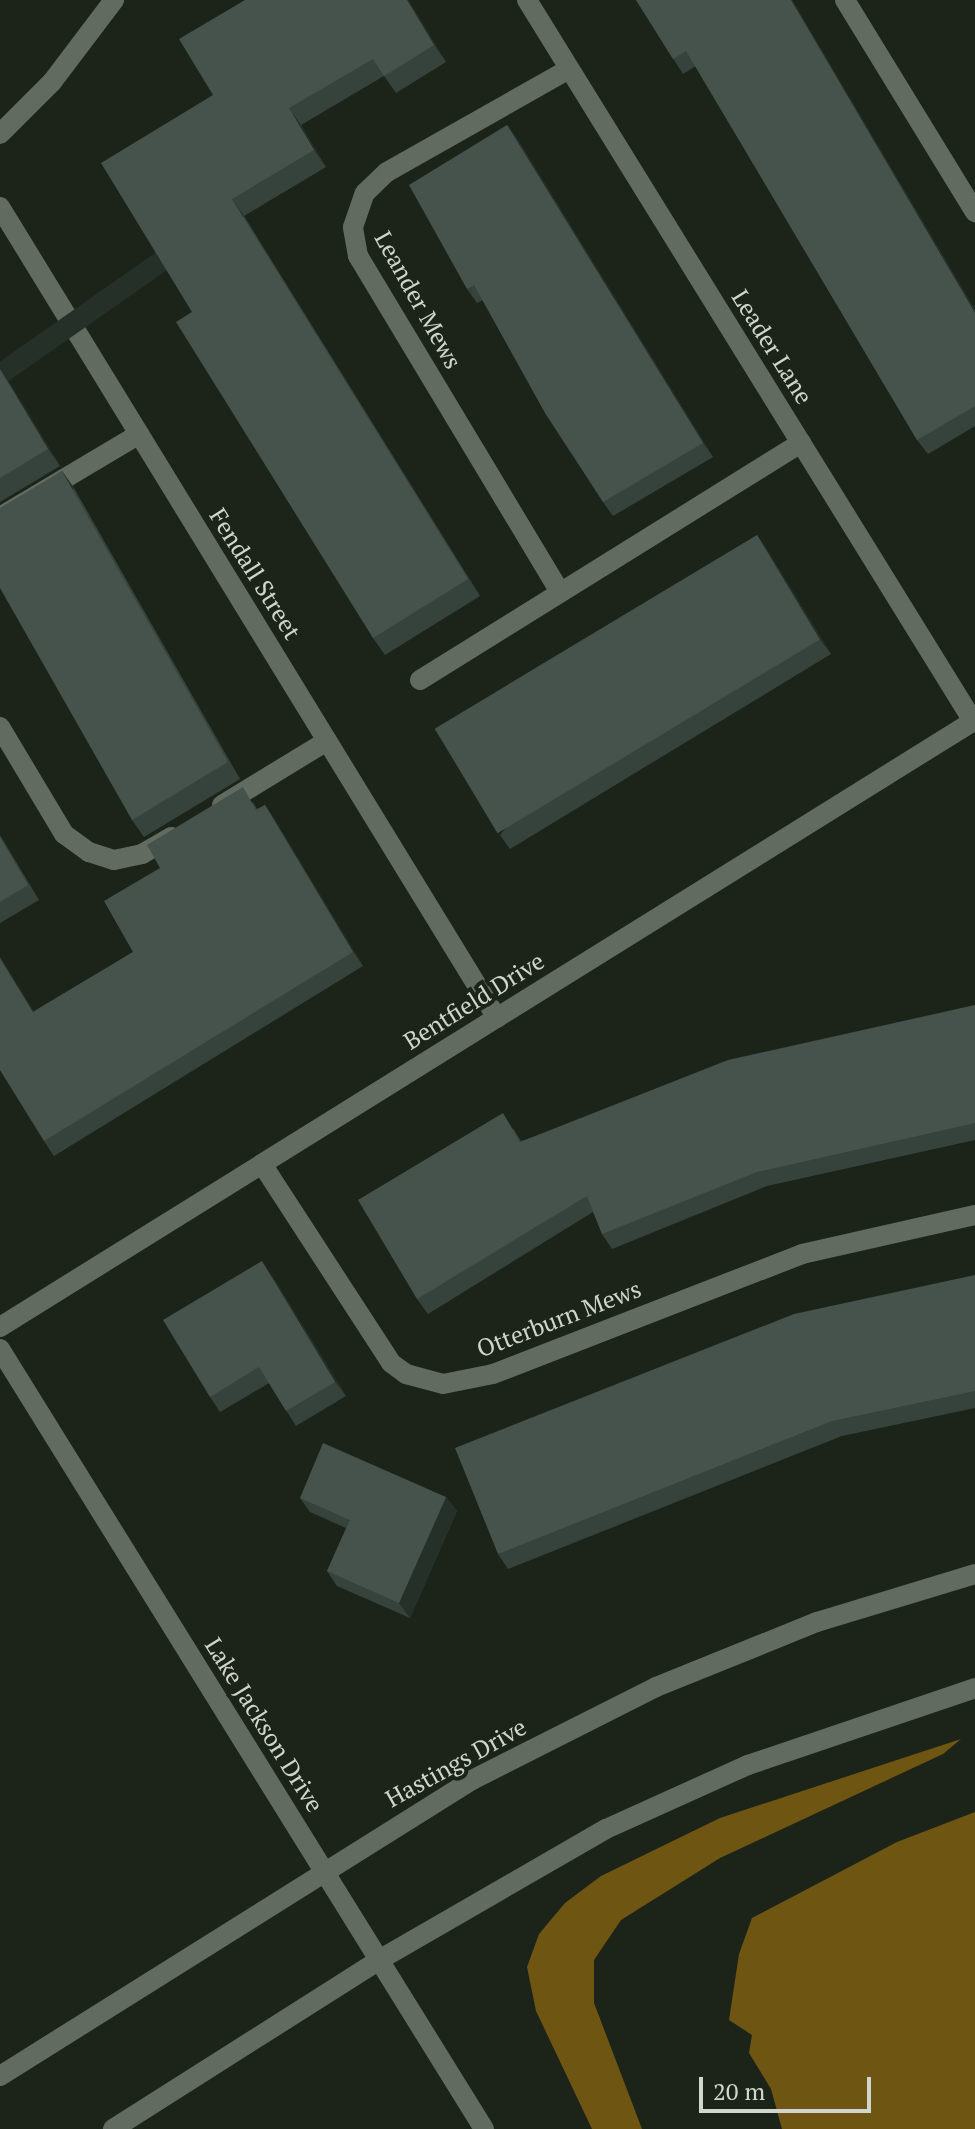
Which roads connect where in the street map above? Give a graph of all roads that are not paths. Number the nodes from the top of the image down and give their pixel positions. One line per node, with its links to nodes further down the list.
1 (114, 0): 5 (street)
2 (527, 0): 4 (street, Leader Lane)
3 (845, 0): 7 (street)
4 (569, 69): 9 (street, Leader Lane); 11 (street, Leander Mews)
5 (0, 134)
6 (0, 207): 8 (street, Fendall Street)
7 (975, 212)
8 (139, 434): 10 (street); 15 (street, Fendall Street)
9 (801, 443): 11 (street); 13 (street, Leader Lane)
10 (0, 517)
11 (560, 592): 12 (street)
12 (420, 680)
13 (974, 720): 16 (street, Bentfield Drive)
14 (0, 727): 15 (street)
15 (327, 741): 16 (street, Fendall Street)
16 (497, 1018): 17 (street, Bentfield Drive)
17 (262, 1164): 18 (street, Otterburn Mews); 19 (street, Bentfield Drive)
18 (975, 1215)
19 (0, 1327)
20 (0, 1349): 23 (street, Lake Jackson Drive)
21 (975, 1574): 23 (street, Hastings Drive)
22 (975, 1688): 24 (street)
23 (323, 1869): 24 (street, Lake Jackson Drive); 25 (street, Hastings Drive)
24 (379, 1960): 26 (street); 27 (street, Lake Jackson Drive)
25 (0, 2076)
26 (113, 2129)
27 (484, 2129)

